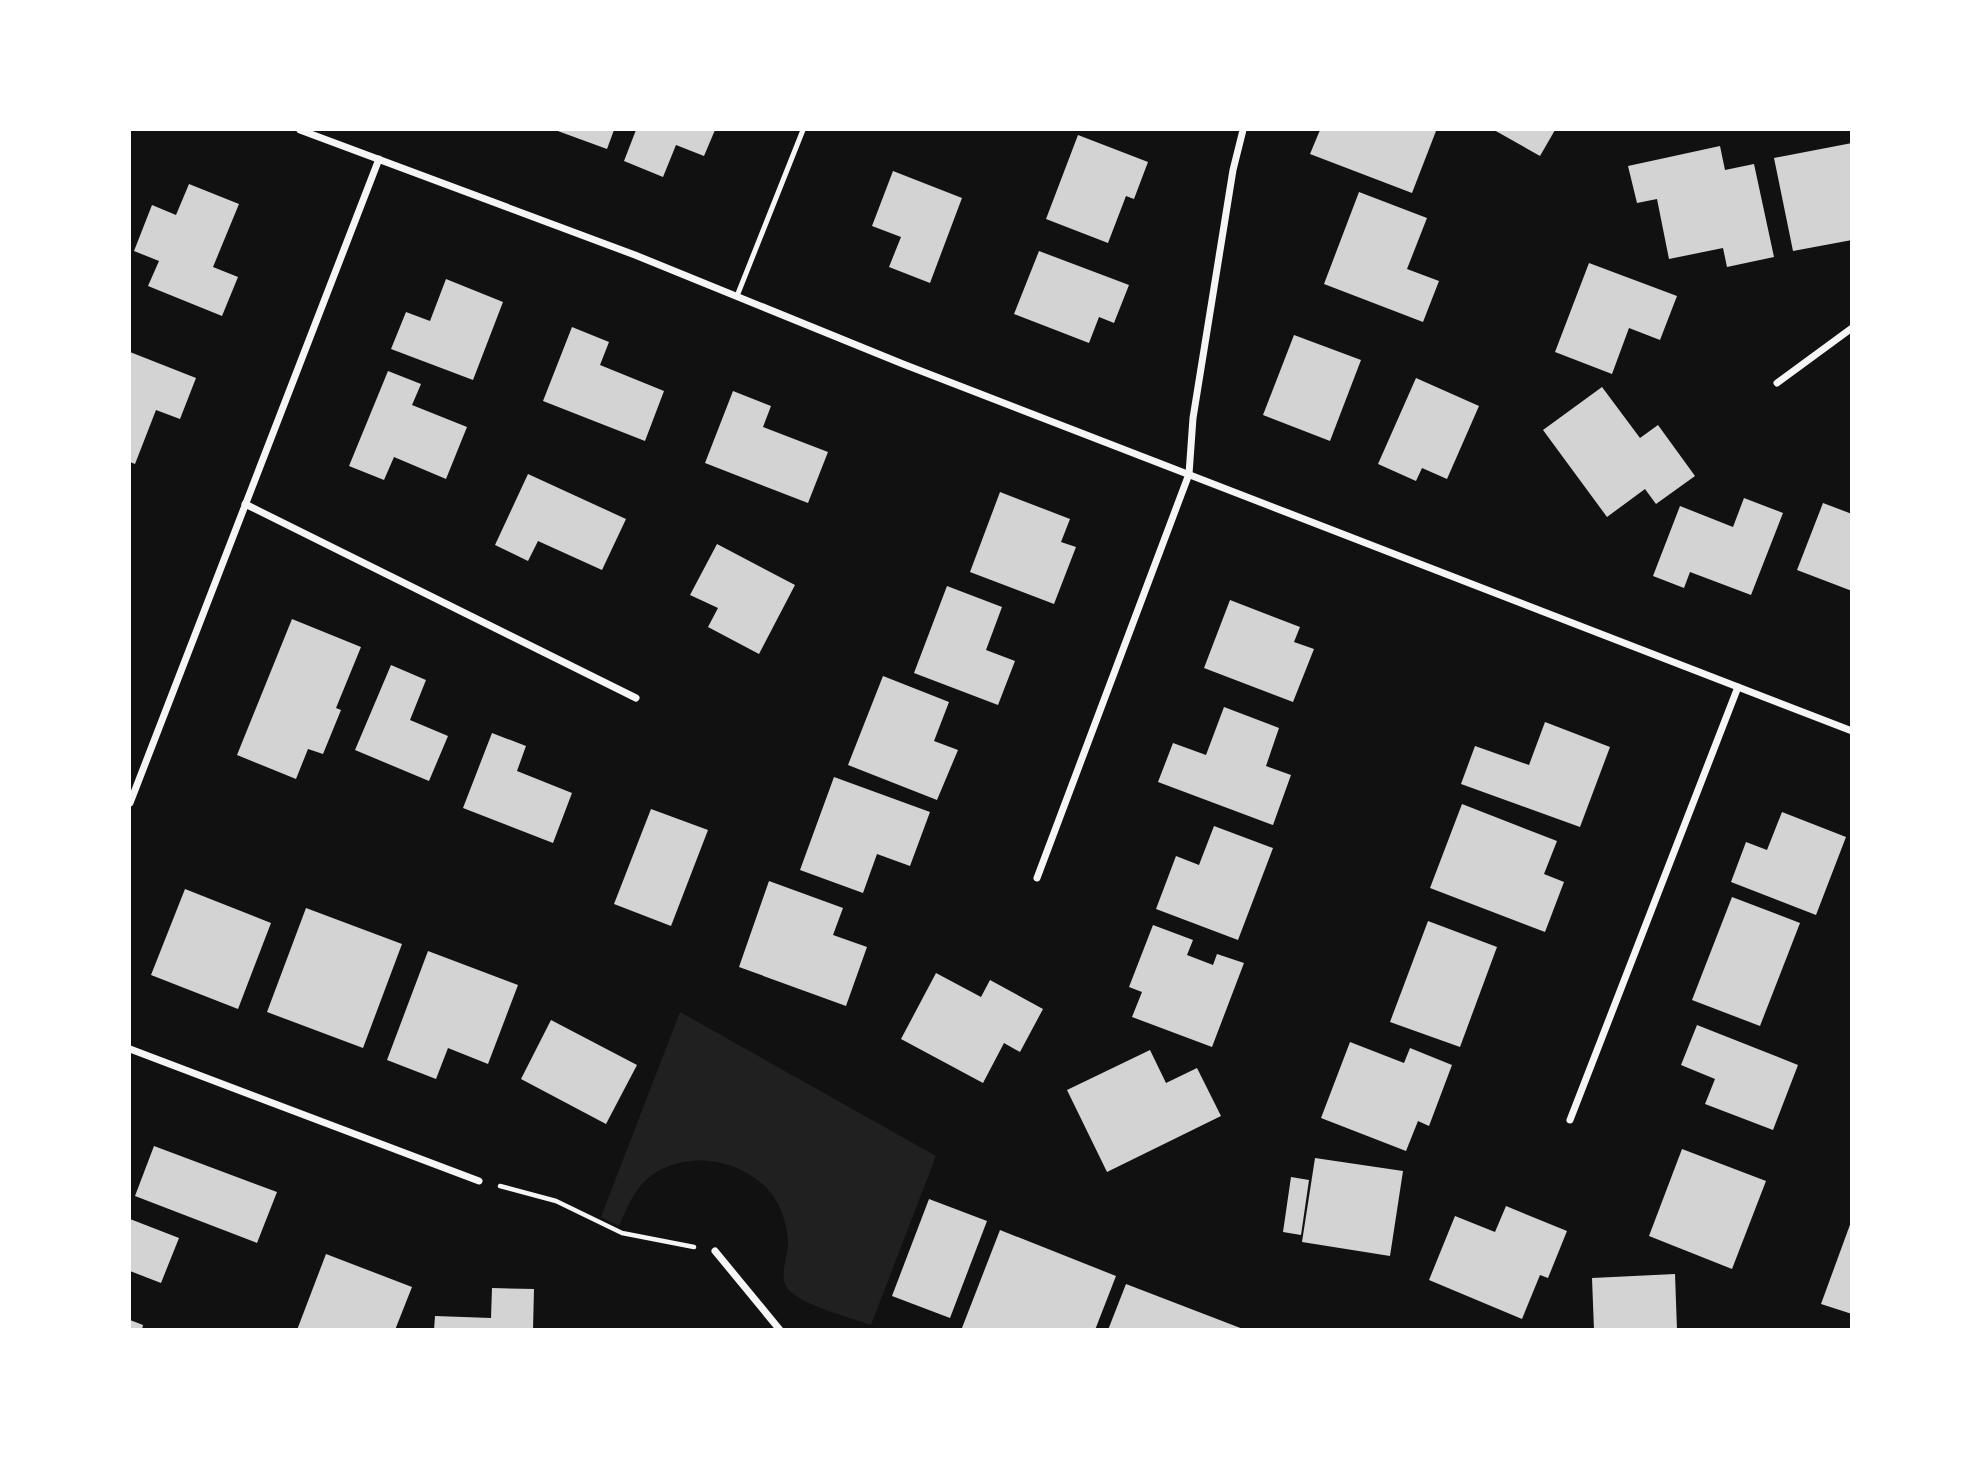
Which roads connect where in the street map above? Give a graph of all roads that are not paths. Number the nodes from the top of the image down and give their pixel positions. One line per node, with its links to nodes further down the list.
1 (300, 130): 4 (street)
2 (803, 130): 5 (lane)
3 (1243, 130): 8 (street)
4 (379, 159): 5 (street); 9 (street)
5 (737, 296): 8 (street)
6 (1852, 328): 7 (street)
7 (1777, 383)
8 (1189, 474): 10 (street); 14 (street)
9 (245, 504): 11 (street); 13 (street)
10 (1738, 687): 12 (street); 16 (street)
11 (636, 698)
12 (1852, 731)
13 (130, 803)
14 (1037, 878)
15 (130, 1049): 17 (street)
16 (1570, 1120)
17 (479, 1181)
18 (715, 1251): 19 (street)
19 (780, 1329)

